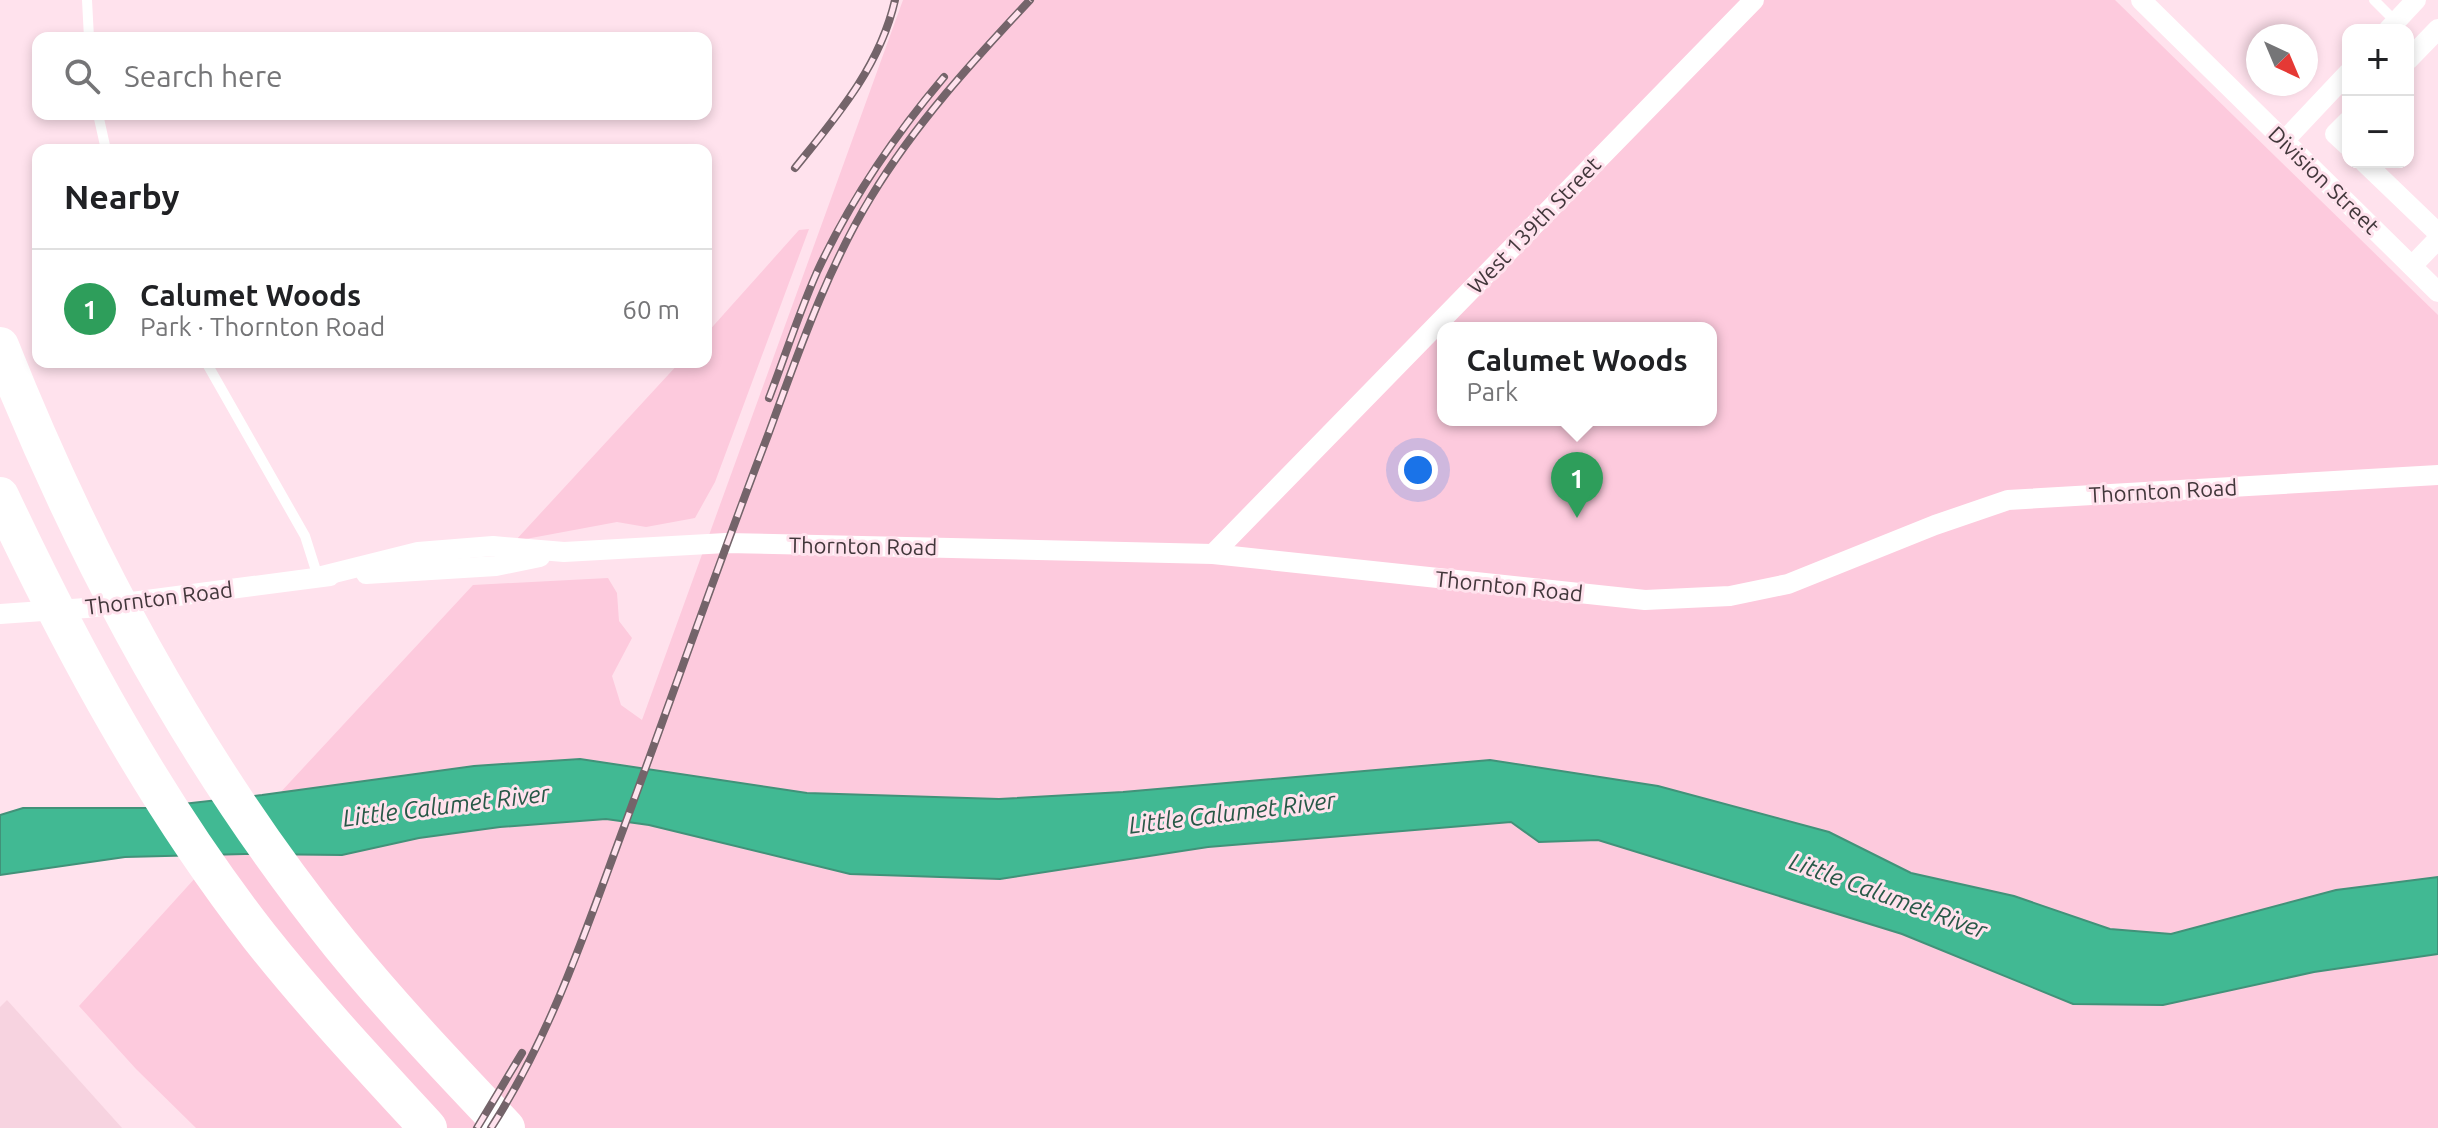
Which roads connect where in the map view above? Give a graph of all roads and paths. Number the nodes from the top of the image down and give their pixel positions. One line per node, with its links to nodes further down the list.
1 (87, 0): 9 (lane)
2 (1754, 0): 19 (street, West 139th Street)
3 (2141, 0): 13 (street, Division Street)
4 (2374, 0): 6 (lane)
5 (2416, 0): 7 (street)
6 (2391, 24)
7 (2394, 24)
8 (2438, 29): 10 (street)
9 (89, 32)
10 (2414, 54)
11 (2342, 79): 13 (street)
12 (99, 120): 14 (lane)
13 (2284, 141): 17 (street, Division Street)
14 (105, 144)
15 (2370, 168): 16 (street)
16 (2438, 236): 17 (street)
17 (2412, 266): 18 (street, Division Street)
18 (2438, 292)
19 (1440, 322)
20 (1437, 325): 25 (street, West 139th Street)
21 (0, 346): 29 (highway)
22 (209, 368): 26 (lane)
23 (2438, 475): 25 (street, Thornton Road)
24 (0, 496): 28 (highway)
25 (1213, 554): 26 (street, Thornton Road)
26 (318, 577): 27 (street, Thornton Road)
27 (0, 614)
28 (428, 1128)
29 (506, 1128)

